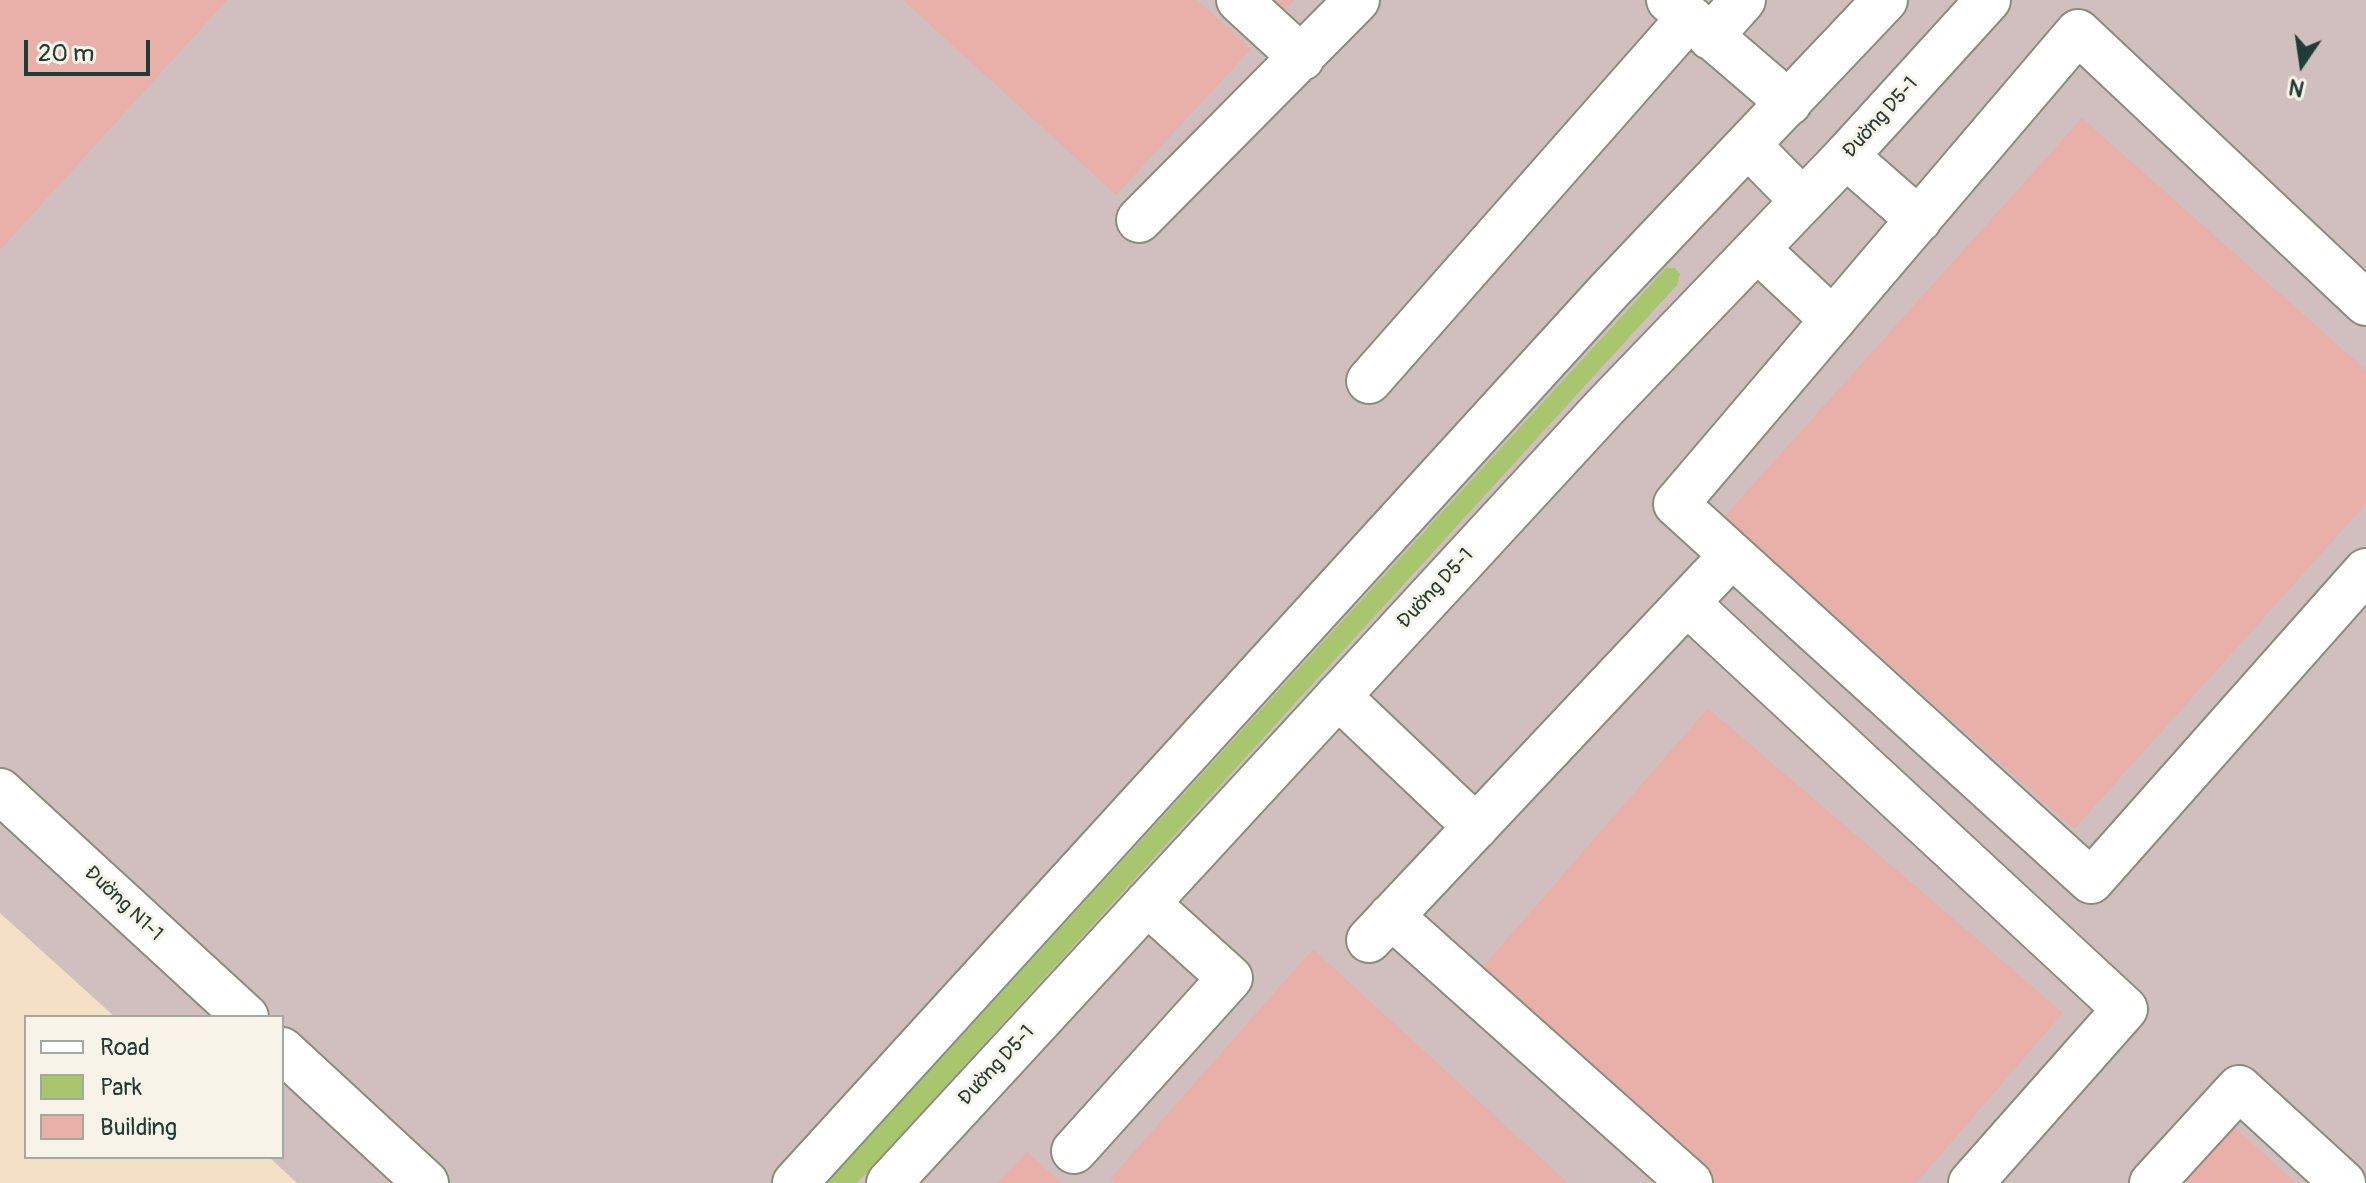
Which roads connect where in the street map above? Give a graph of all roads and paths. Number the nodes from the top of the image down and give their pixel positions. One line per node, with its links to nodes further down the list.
1 (1239, 0): 7 (main road)
2 (1357, 0): 7 (main road)
3 (1743, 0): 6 (main road)
4 (1885, 0): 8 (main road)
5 (1988, 0): 10 (main road, Đường D5-1)
6 (1689, 18): 8 (main road); 17 (main road)
7 (1302, 58): 12 (main road)
8 (1789, 103): 9 (main road)
9 (1748, 145): 11 (main road); 29 (main road)
10 (1846, 156): 11 (main road, Đường D5-1); 13 (main road)
11 (1803, 201): 14 (main road, Đường D5-1)
12 (1139, 220)
13 (1919, 220): 15 (main road); 16 (main road)
14 (1757, 249): 16 (main road); 21 (main road, Đường D5-1)
15 (2366, 303)
16 (1833, 320): 18 (main road)
17 (1369, 381)
18 (1732, 555): 19 (main road); 20 (main road)
19 (2366, 571)
20 (1687, 603): 23 (main road); 32 (main road)
21 (1338, 696): 23 (main road); 24 (main road, Đường D5-1)
22 (0, 791): 25 (main road, Đường N1-1)
23 (1476, 827): 31 (main road)
24 (1147, 903): 27 (main road); 30 (main road, Đường D5-1)
25 (244, 1015)
26 (284, 1052): 28 (main road)
27 (1074, 1151)
28 (426, 1183)
29 (795, 1183)
30 (889, 1183)
31 (1690, 1183)
32 (1971, 1183)
33 (2152, 1183): 34 (main road)
34 (2343, 1183)

